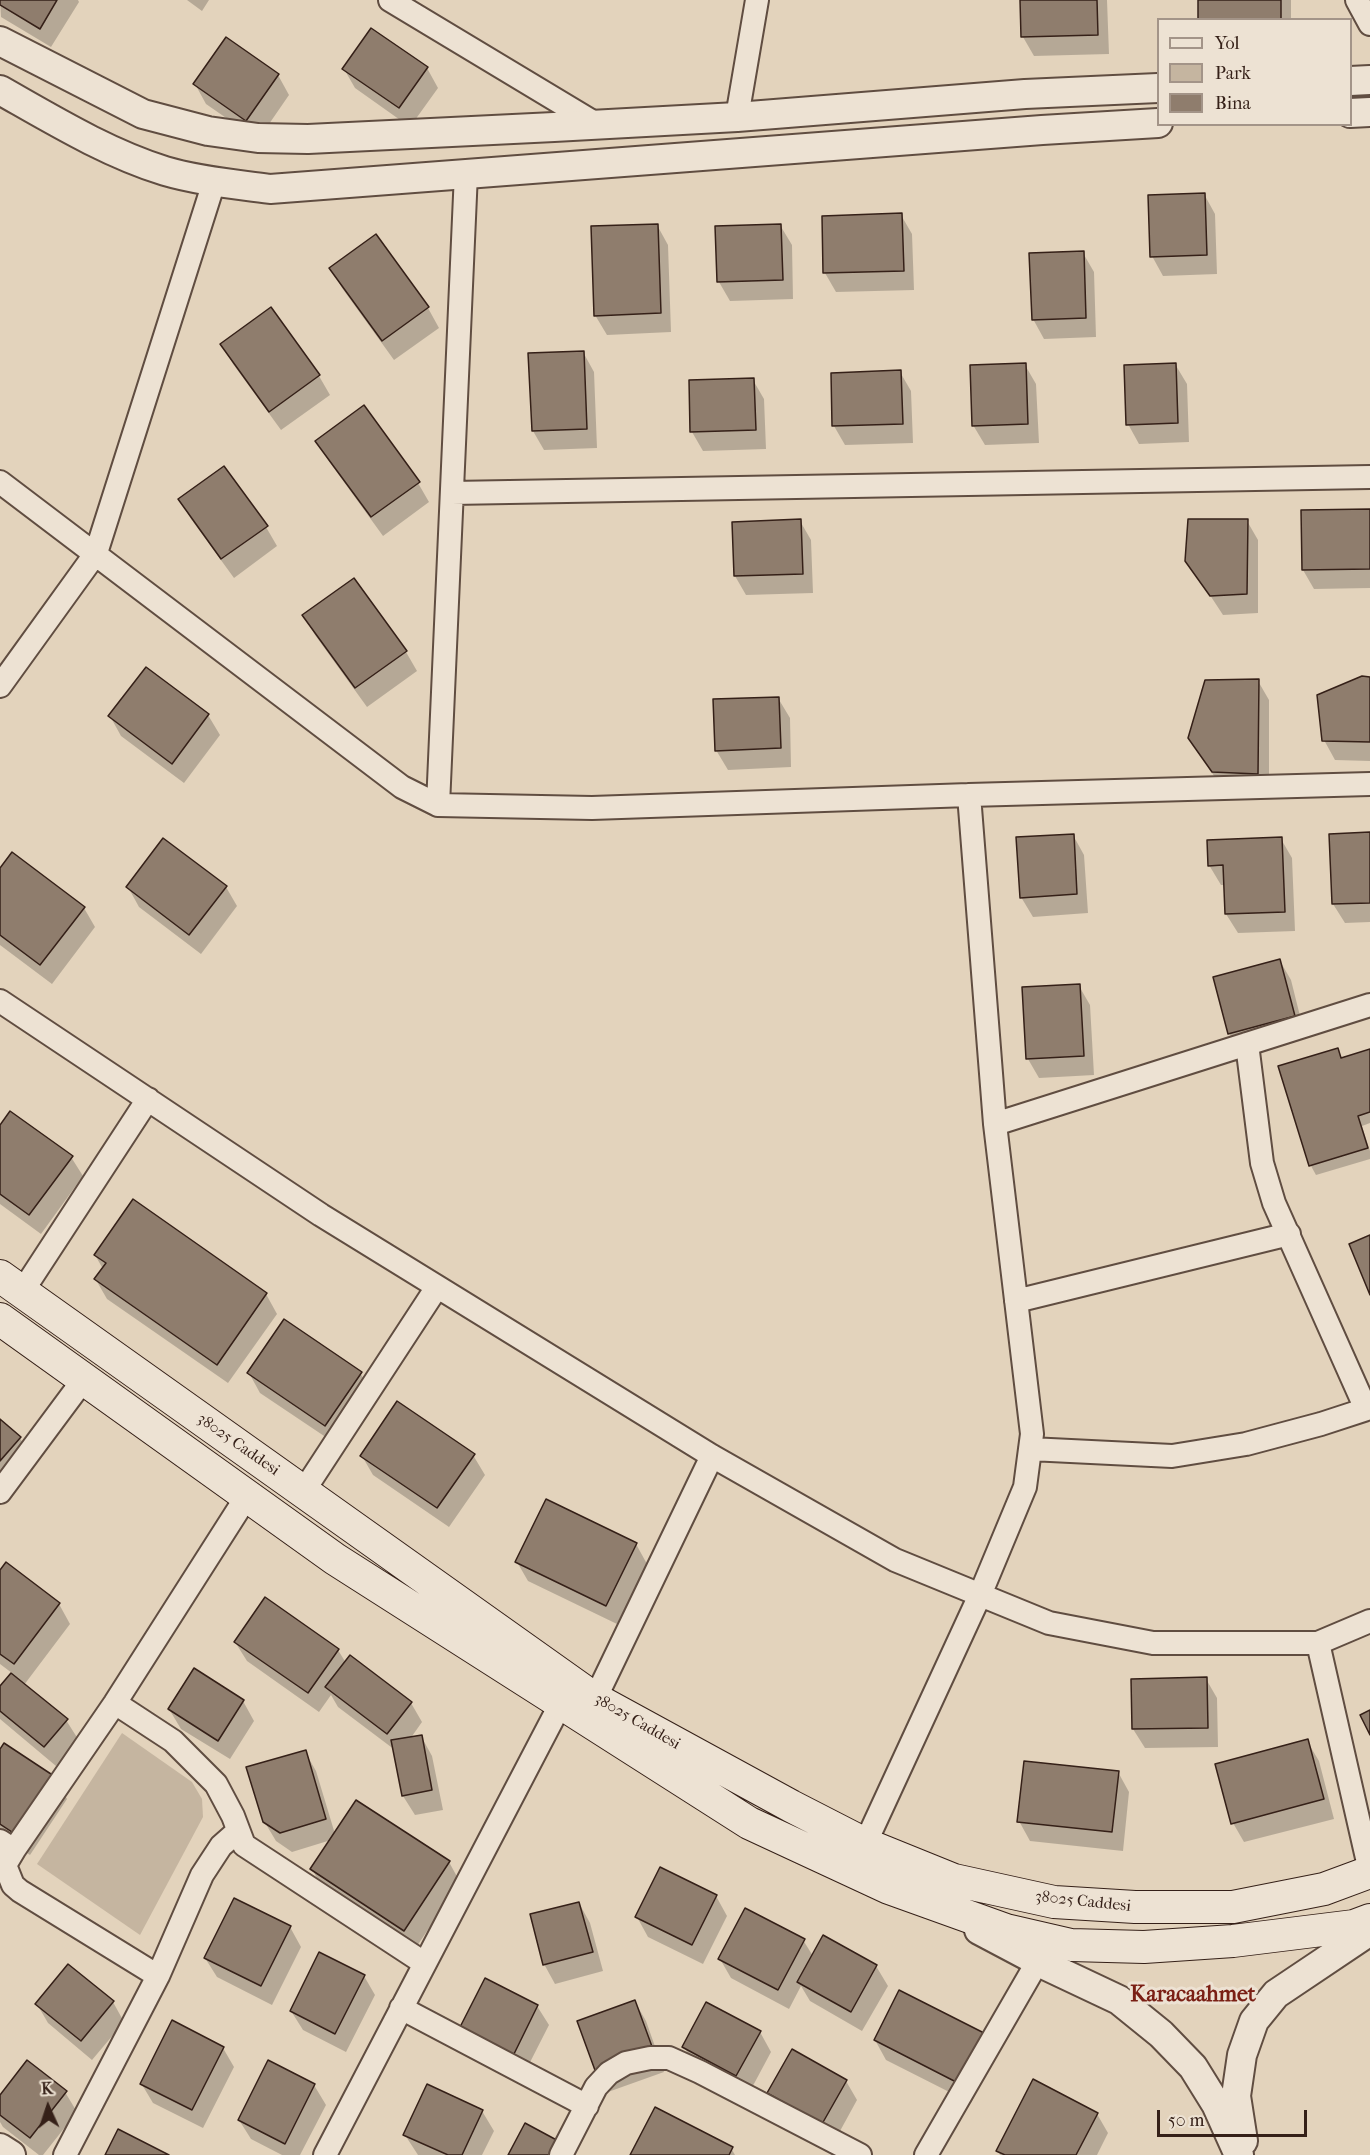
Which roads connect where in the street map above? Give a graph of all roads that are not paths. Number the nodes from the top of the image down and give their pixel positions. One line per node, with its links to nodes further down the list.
1 (390, 0): 14 (street)
2 (757, 0): 12 (street)
3 (1357, 0): 4 (street)
4 (1370, 24)
5 (0, 41): 14 (street)
6 (1370, 80): 7 (street)
7 (1352, 81)
8 (1157, 88): 12 (street)
9 (0, 90): 16 (street)
10 (1370, 112): 11 (street)
11 (1352, 113)
12 (737, 117): 14 (street)
13 (1157, 123): 15 (street)
14 (596, 124)
15 (466, 173): 16 (street); 19 (street)
16 (214, 182): 20 (street)
17 (1370, 477): 19 (street)
18 (0, 482): 20 (street)
19 (452, 493): 24 (street)
20 (96, 553): 21 (street); 24 (street)
21 (0, 686)
22 (1370, 784): 23 (street)
23 (969, 795): 24 (street); 29 (street)
24 (438, 805)
25 (0, 1000): 28 (street)
26 (1370, 1005): 27 (street)
27 (1247, 1044): 29 (street); 30 (street)
28 (148, 1099): 31 (street); 32 (street)
29 (995, 1124): 33 (street)
30 (1289, 1234): 33 (street); 36 (street)
31 (11, 1284): 40 (main road, 38025 Caddesi)
32 (437, 1287): 38 (street); 40 (street)
33 (1016, 1301): 37 (street)
34 (0, 1319): 35 (main road, 38025 Caddesi)
35 (84, 1379): 39 (street); 41 (main road, 38025 Caddesi)
36 (1368, 1408): 37 (street)
37 (1030, 1449): 42 (street)
38 (712, 1456): 42 (street); 45 (street)
39 (0, 1492)
40 (303, 1492): 45 (main road, 38025 Caddesi)
41 (248, 1497): 46 (street); 47 (main road, 38025 Caddesi)
42 (980, 1595): 44 (street); 49 (street)
43 (1370, 1622): 44 (street)
44 (1318, 1643): 51 (street)
45 (595, 1699): 49 (main road, 38025 Caddesi)
46 (116, 1703): 48 (street); 50 (street)
47 (561, 1703): 52 (main road, 38025 Caddesi); 56 (street)
48 (238, 1831): 56 (street); 57 (street)
49 (865, 1844): 51 (main road, 38025 Caddesi)
50 (7, 1846): 57 (street)
51 (1370, 1872)
52 (930, 1903): 53 (main road, 38025 Caddesi); 55 (street)
53 (1370, 1920)
54 (1370, 1931): 68 (street)
55 (1038, 1961): 66 (street); 67 (street)
56 (424, 1963): 58 (street)
57 (158, 1976): 62 (street)
58 (401, 2008): 59 (street); 63 (street)
59 (586, 2106): 64 (street); 65 (street)
60 (0, 2148): 61 (street)
61 (11, 2155)
62 (64, 2155)
63 (325, 2155)
64 (561, 2155)
65 (860, 2155)
66 (926, 2155)
67 (1239, 2155)
68 (1245, 2155)

